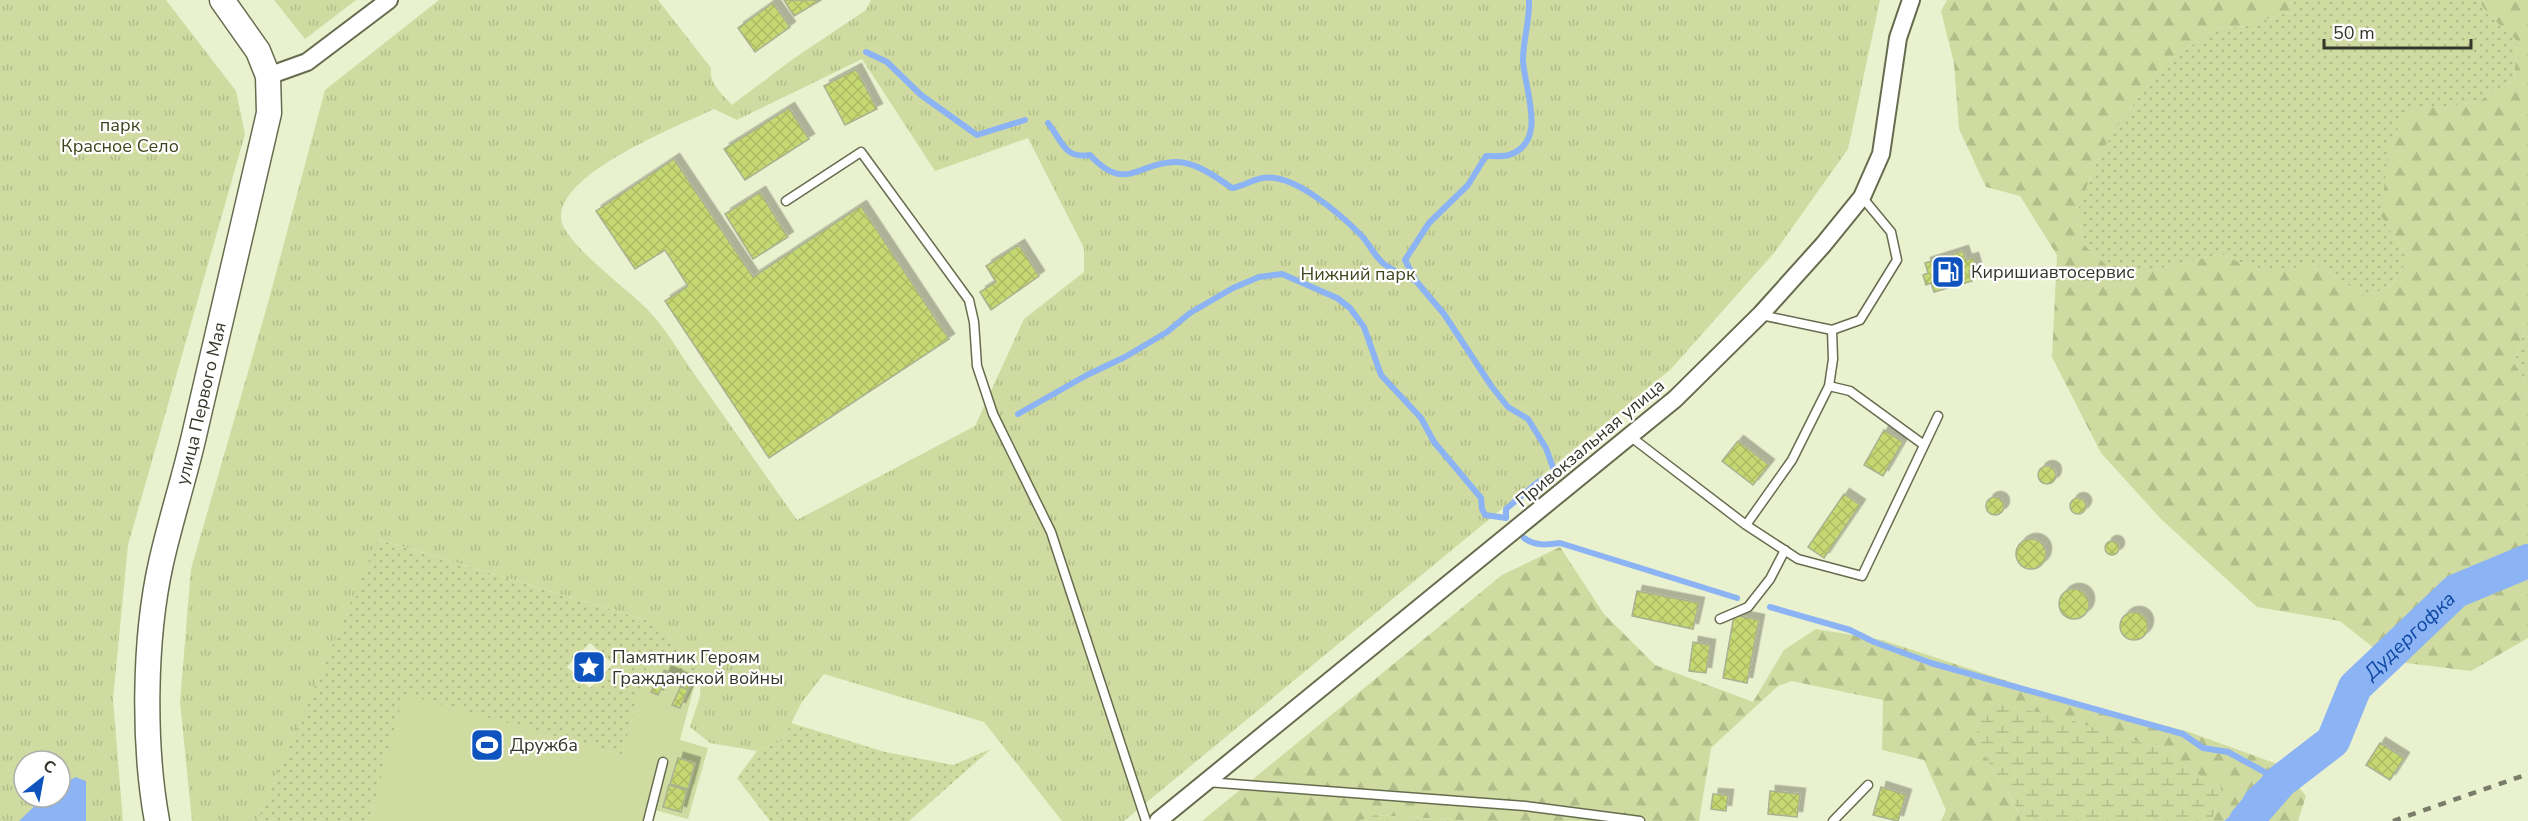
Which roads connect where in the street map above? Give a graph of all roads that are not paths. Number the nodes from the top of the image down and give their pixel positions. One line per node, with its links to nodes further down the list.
1 (222, 0): 4 (main road, улица Первого Мая)
2 (389, 0): 4 (street)
3 (1911, 0): 5 (street, Привокзальная улица)
4 (268, 76): 19 (main road, улица Первого Мая)
5 (1862, 196): 7 (street, Привокзальная улица); 8 (lane)
6 (786, 201): 21 (lane)
7 (1761, 314): 8 (lane); 11 (street, Привокзальная улица)
8 (1832, 330): 9 (lane)
9 (1829, 386): 12 (lane); 13 (lane)
10 (1938, 416): 12 (lane)
11 (1631, 437): 13 (lane); 17 (street, Привокзальная улица)
12 (1924, 446): 14 (lane)
13 (1746, 525): 14 (lane)
14 (1785, 550): 15 (lane)
15 (1720, 619)
16 (663, 762): 20 (lane)
17 (1206, 782): 22 (street, Привокзальная улица); 23 (lane)
18 (1868, 785): 24 (lane)
19 (157, 821)
20 (648, 821)
21 (1146, 821)
22 (1158, 821)
23 (1640, 821)
24 (1833, 821)

